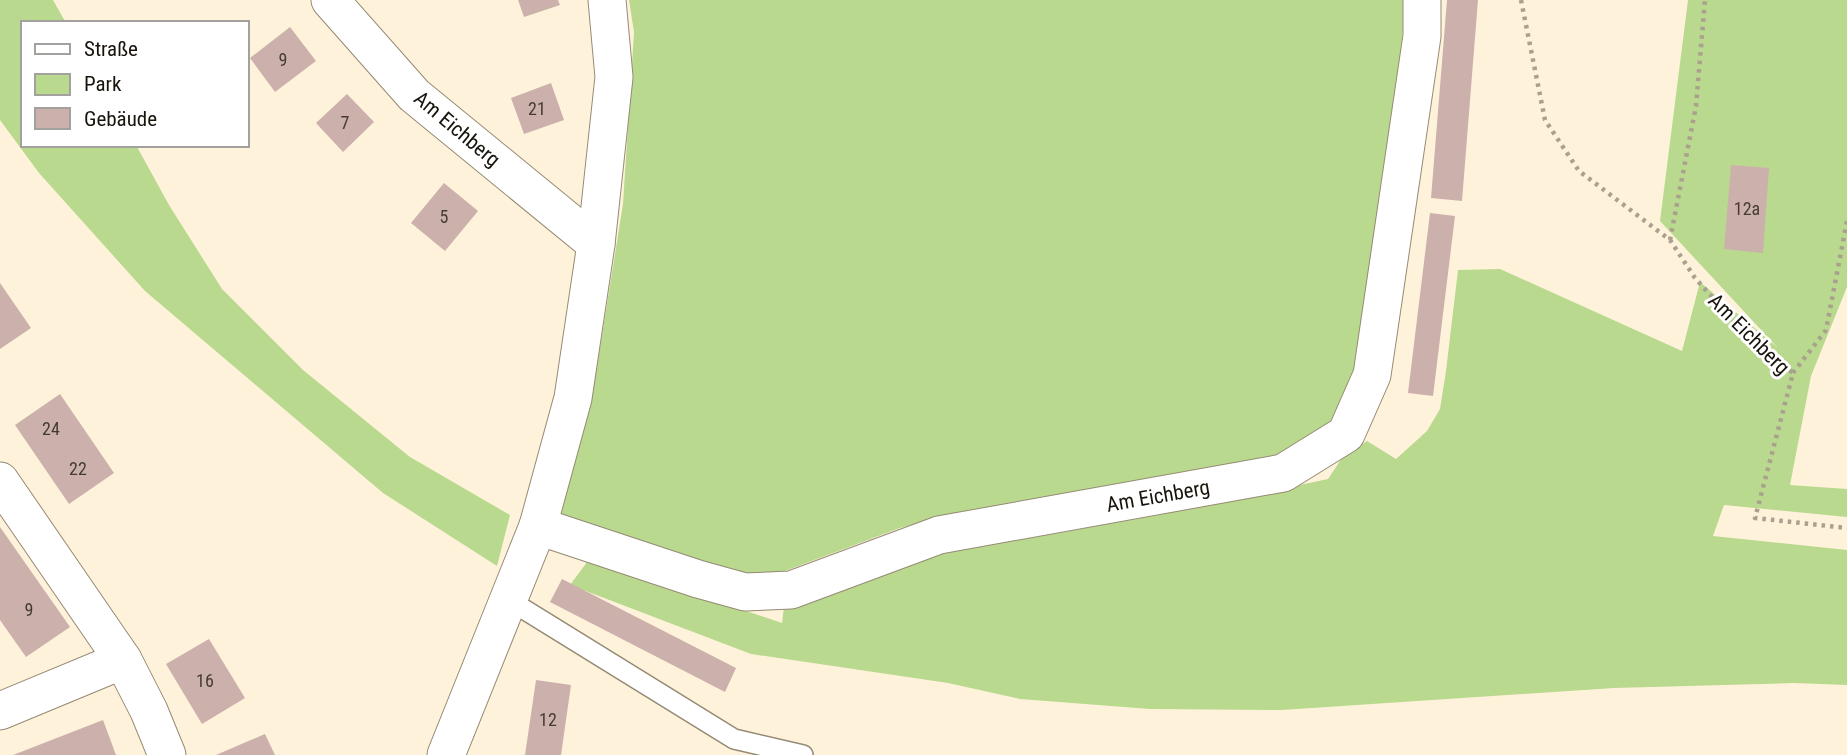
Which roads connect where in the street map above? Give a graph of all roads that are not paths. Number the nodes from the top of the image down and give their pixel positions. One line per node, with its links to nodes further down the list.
1 (330, 0): 4 (street, Am Eichberg)
2 (607, 0): 4 (street)
3 (1422, 0): 6 (street, Am Eichberg)
4 (596, 244): 6 (street)
5 (0, 481): 8 (street)
6 (538, 527): 7 (street)
7 (509, 600): 11 (street); 12 (lane)
8 (123, 660): 9 (street); 10 (street)
9 (0, 711)
10 (167, 755)
11 (446, 755)
12 (803, 755)

